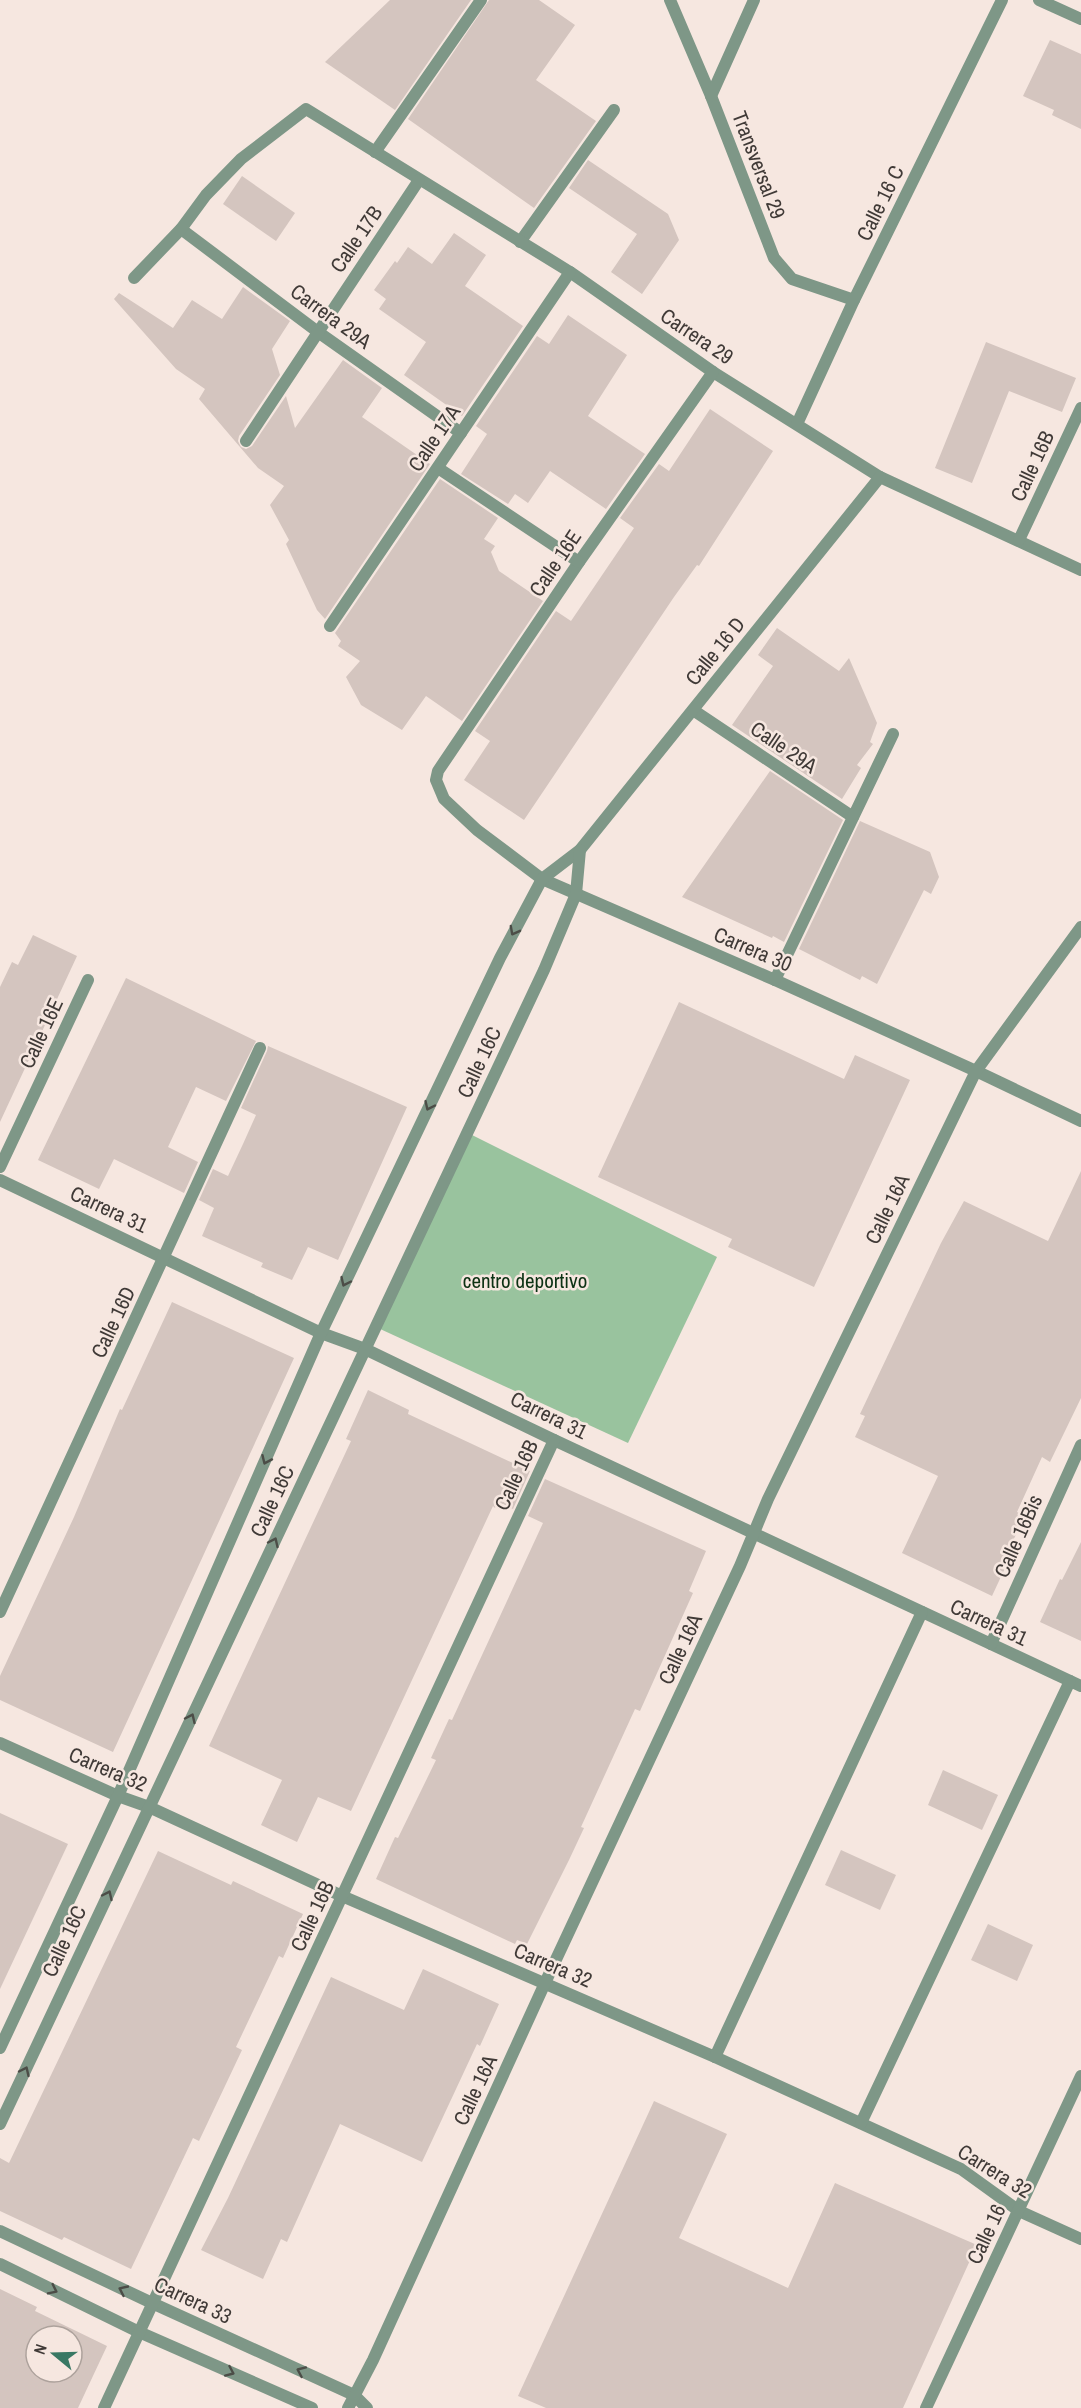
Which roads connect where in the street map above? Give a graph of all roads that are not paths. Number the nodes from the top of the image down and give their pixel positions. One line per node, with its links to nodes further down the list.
1 (481, 0): 9 (street)
2 (670, 0): 7 (street, Transversal 29)
3 (754, 0): 7 (street)
4 (1002, 0): 15 (street, Calle 16 C)
5 (1039, 0): 6 (street)
6 (1081, 20)
7 (711, 96): 15 (street, Transversal 29)
8 (614, 110): 12 (street)
9 (375, 152): 10 (street, Carrera 29); 11 (street, Carrera 29)
10 (419, 180): 12 (street, Carrera 29); 16 (street, Calle 17B)
11 (181, 229): 14 (street); 16 (street, Carrera 29A)
12 (520, 242): 13 (street, Carrera 29)
13 (570, 272): 17 (street, Carrera 29); 20 (street, Calle 17A)
14 (134, 278)
15 (854, 300): 19 (street, Calle 16 C)
16 (318, 332): 20 (street, Carrera 29A); 21 (street, Calle 17B)
17 (713, 372): 19 (street, Carrera 29); 25 (street, Calle 16E)
18 (1081, 408): 24 (street, Calle 16B)
19 (796, 424): 23 (street, Carrera 29)
20 (461, 433): 22 (street, Calle 17A)
21 (246, 441)
22 (438, 468): 25 (street); 27 (street, Calle 17A)
23 (880, 477): 24 (street, Carrera 29); 28 (street, Calle 16 D)
24 (1019, 540): 26 (street, Carrera 29)
25 (579, 562): 30 (street, Calle 16E)
26 (1081, 570)
27 (330, 626)
28 (693, 710): 31 (street, Calle 29A); 32 (street, Calle 16 D)
29 (893, 735): 31 (street)
30 (436, 780): 33 (street, Carrera 30)
31 (853, 817): 37 (street)
32 (580, 850): 33 (street, Calle 16 D); 34 (street)
33 (542, 879): 34 (street, Carrera 30); 44 (street, Calle 16C, one-way to 44)
34 (576, 894): 37 (street, Carrera 30); 45 (street, Calle 16C)
35 (1081, 927): 39 (street, Calle 16A)
36 (88, 980): 41 (street, Calle 16E)
37 (775, 980): 39 (street, Carrera 30)
38 (260, 1048): 43 (street, Calle 16D)
39 (976, 1071): 40 (street, Carrera 30); 48 (street, Calle 16A)
40 (1081, 1122)
41 (0, 1167)
42 (0, 1180): 43 (street, Carrera 31)
43 (165, 1257): 44 (street, Carrera 31); 49 (street, Calle 16D)
44 (321, 1333): 45 (street, Carrera 31); 54 (street, Calle 16C, one-way to 54)
45 (365, 1349): 46 (street, Carrera 31); 55 (street, Calle 16C, one-way to 45)
46 (554, 1440): 48 (street, Carrera 31); 56 (street, Calle 16B)
47 (1081, 1445): 51 (street, Calle 16Bis)
48 (754, 1533): 50 (street, Carrera 31); 57 (street, Calle 16A)
49 (0, 1612)
50 (921, 1612): 51 (street, Carrera 31); 59 (street)
51 (991, 1644): 52 (street, Carrera 31)
52 (1076, 1684): 61 (street)
53 (0, 1743): 54 (street, Carrera 32)
54 (118, 1796): 55 (street, Carrera 32); 58 (street, Calle 16C)
55 (149, 1807): 56 (street, Carrera 32); 62 (street, Calle 16C, one-way to 55)
56 (342, 1896): 57 (street, Carrera 32); 67 (street, Calle 16B)
57 (545, 1983): 59 (street, Carrera 32); 69 (street, Calle 16A)
58 (0, 2048)
59 (715, 2057): 61 (street, Carrera 32)
60 (1081, 2076): 63 (street, Calle 16)
61 (861, 2123): 63 (street, Carrera 32)
62 (0, 2124)
63 (1019, 2211): 65 (street, Carrera 32); 74 (street, Calle 16)
64 (0, 2231): 67 (street, Carrera 33, one-way to 64)
65 (1081, 2239)
66 (0, 2264): 68 (street, one-way to 68)
67 (152, 2303): 68 (street, Calle 16B); 69 (street, Carrera 33, one-way to 67)
68 (139, 2332): 70 (street, Calle 16B); 71 (street, one-way to 71)
69 (354, 2395): 72 (street, Calle 16A); 73 (street, Carrera 33)
70 (104, 2408)
71 (312, 2408)
72 (348, 2408)
73 (367, 2408)
74 (926, 2408)

